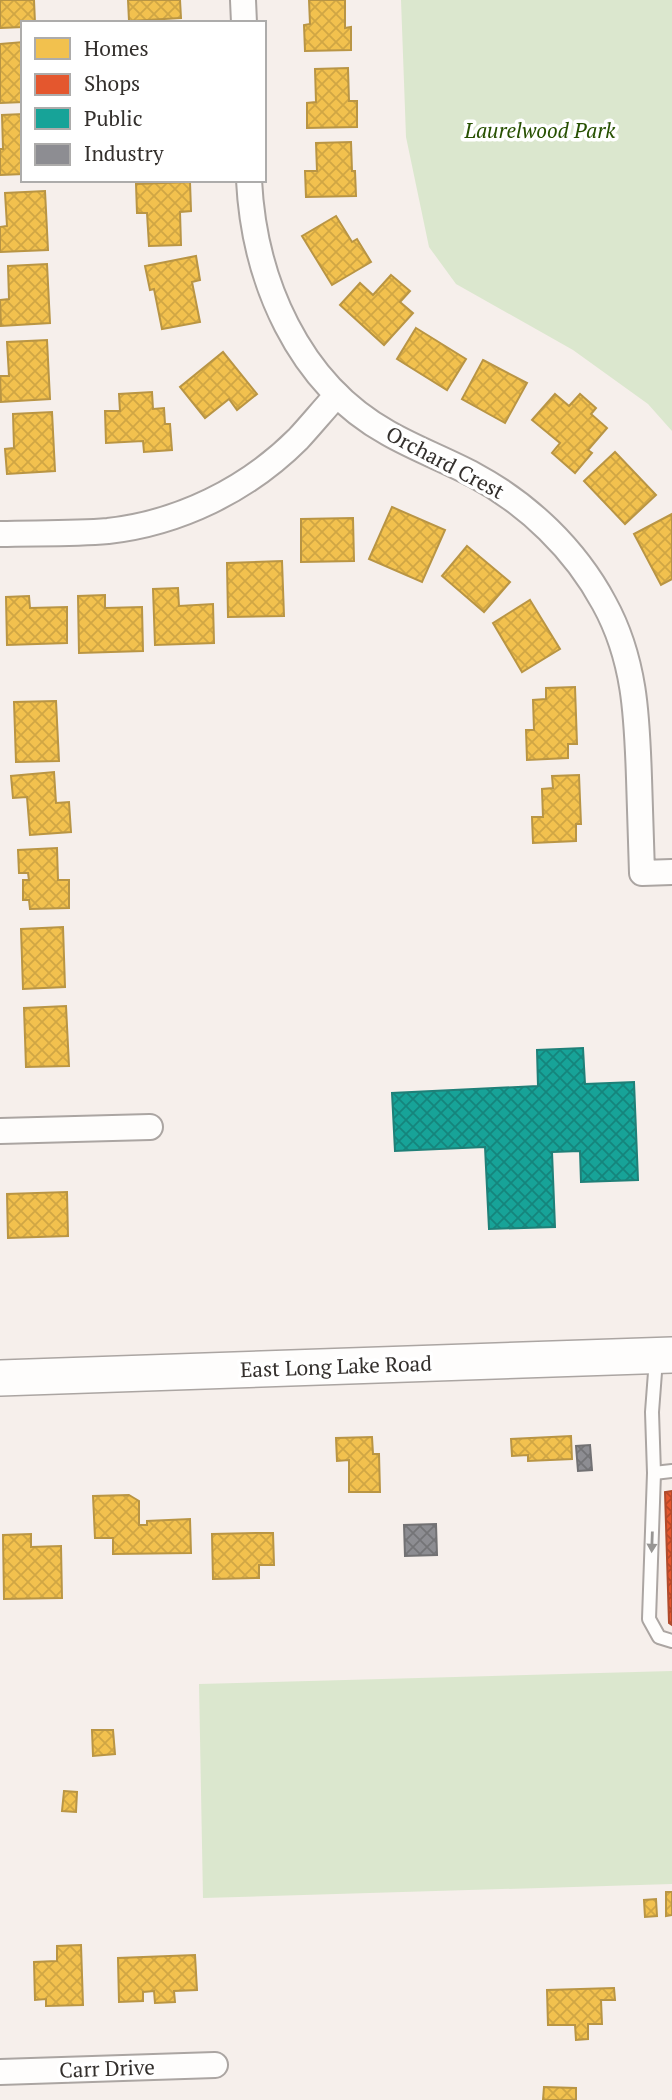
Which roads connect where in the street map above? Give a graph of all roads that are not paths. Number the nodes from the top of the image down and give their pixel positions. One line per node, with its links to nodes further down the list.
1 (243, 0): 2 (street)
2 (244, 21)
3 (249, 182): 4 (street, Orchard Crest)
4 (337, 395): 5 (street); 6 (street, Orchard Crest)
5 (0, 534)
6 (672, 872)
7 (150, 1127): 8 (street)
8 (0, 1130)
9 (664, 1355): 10 (main road, East Long Lake Road); 12 (lane)
10 (0, 1378)
11 (672, 1471): 12 (lane)
12 (654, 1473): 13 (lane, one-way to 13)
13 (672, 1641)
14 (215, 2065): 15 (street, Carr Drive)
15 (0, 2073)

